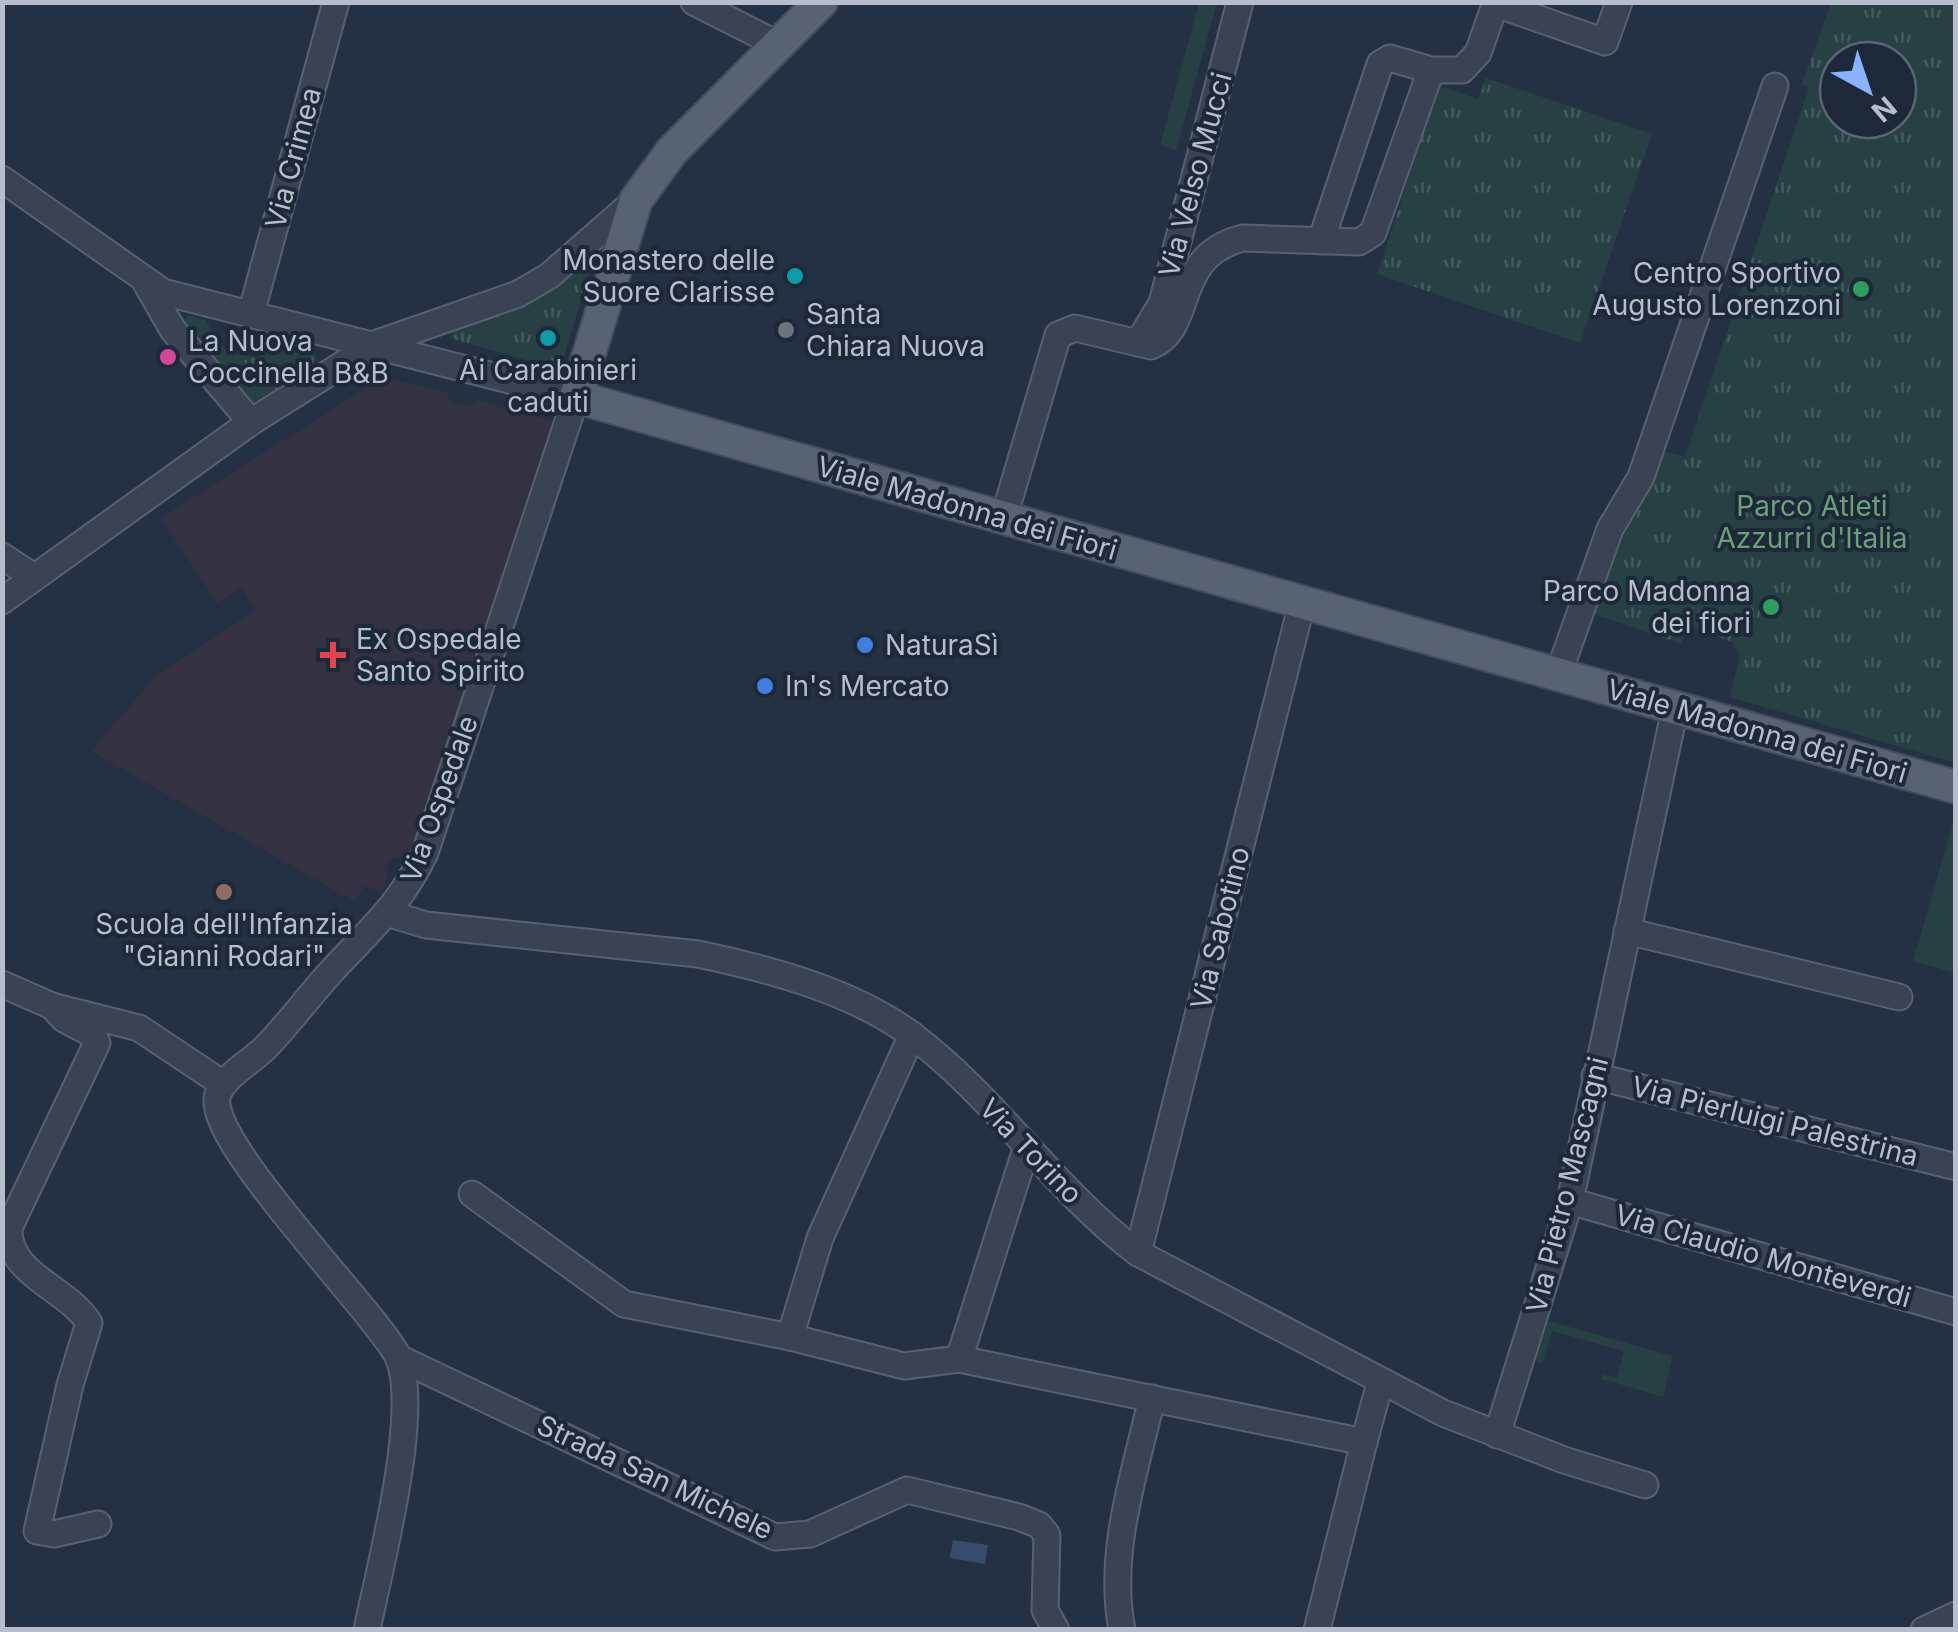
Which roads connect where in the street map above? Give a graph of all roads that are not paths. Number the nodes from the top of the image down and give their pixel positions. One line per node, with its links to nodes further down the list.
1 (336, 2): 14 (street, Via Crimea)
2 (694, 2): 7 (street)
3 (821, 2): 7 (main road)
4 (1240, 2): 15 (street, Via Velso Mucci)
5 (1619, 2): 6 (street)
6 (1496, 3): 8 (street)
7 (777, 44): 11 (main road)
8 (1431, 70): 12 (street); 12 (street)
9 (1775, 86): 24 (street)
10 (2, 179): 13 (street)
11 (636, 200): 16 (street); 17 (main road)
12 (1321, 241): 15 (street, Via Velso Mucci)
13 (146, 283): 14 (street, Viale Madonna dei Fiori); 18 (street)
14 (251, 314): 16 (street, Viale Madonna dei Fiori)
15 (1138, 343): 19 (street)
16 (374, 344): 17 (street, Viale Madonna dei Fiori); 18 (street)
17 (576, 397): 19 (main road, Viale Madonna dei Fiori); 27 (street, Via Ospedale)
18 (251, 422): 21 (street)
19 (1004, 517): 23 (main road, Viale Madonna dei Fiori)
20 (2, 556): 21 (street)
21 (34, 577): 22 (street)
22 (2, 601)
23 (1302, 603): 24 (main road, Viale Madonna dei Fiori); 39 (street, Via Sabotino)
24 (1558, 675): 25 (main road, Viale Madonna dei Fiori)
25 (1675, 710): 26 (main road, Viale Madonna dei Fiori); 28 (street, Via Pietro Mascagni)
26 (1956, 787)
27 (390, 914): 32 (street, Via Torino); 34 (street, Via Ospedale)
28 (1627, 931): 30 (street); 33 (street, Via Pietro Mascagni)
29 (2, 984): 31 (street)
30 (1899, 997)
31 (52, 1006): 34 (street); 49 (street)
32 (912, 1035): 35 (street, Via Torino); 41 (street)
33 (1595, 1076): 36 (street, Via Pierluigi Palestrina); 38 (street, Via Pietro Mascagni)
34 (223, 1084): 42 (street, Strada San Michele)
35 (1027, 1146): 39 (street, Via Torino); 43 (street)
36 (1956, 1167)
37 (472, 1194): 41 (street)
38 (1570, 1201): 40 (street, Via Claudio Monteverdi); 46 (street, Via Pietro Mascagni)
39 (1138, 1253): 44 (street, Via Torino)
40 (1956, 1312)
41 (790, 1337): 43 (street)
42 (399, 1358): 51 (street); 52 (street, Strada San Michele)
43 (959, 1359): 45 (street)
44 (1380, 1382): 46 (street, Via Torino); 47 (street)
45 (1152, 1398): 47 (street); 53 (street)
46 (1497, 1435): 48 (street, Via Torino)
47 (1364, 1442): 54 (street)
48 (1645, 1485)
49 (98, 1524)
50 (1956, 1616): 55 (street)
51 (368, 1630)
52 (1056, 1630)
53 (1122, 1630)
54 (1317, 1630)
55 (1924, 1630)

